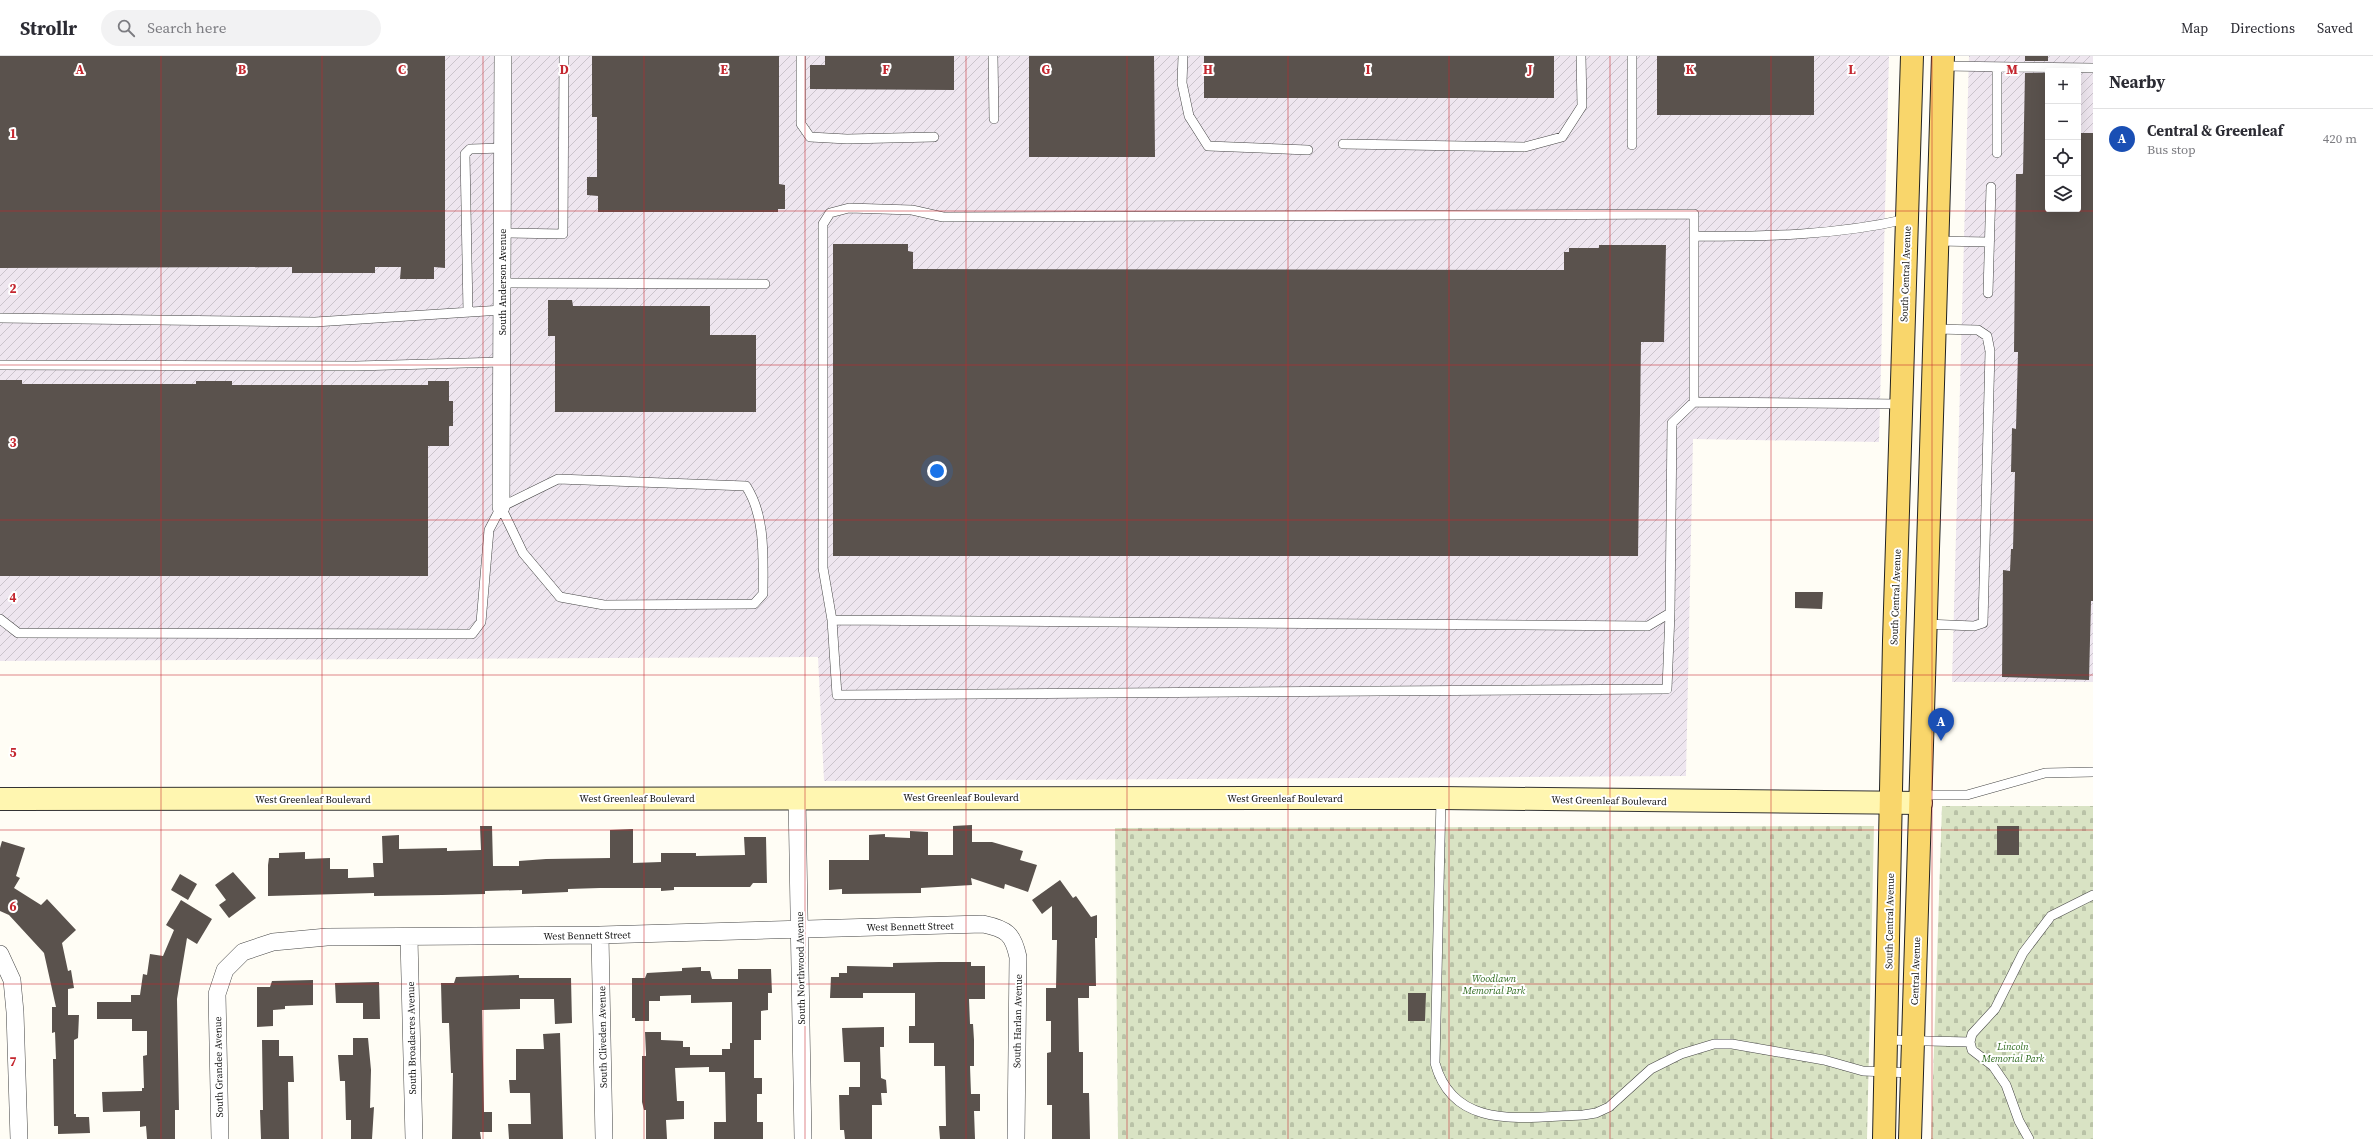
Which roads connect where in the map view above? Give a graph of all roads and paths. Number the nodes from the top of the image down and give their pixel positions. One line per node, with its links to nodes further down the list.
1 (503, 56): 16 (street, South Anderson Avenue)
2 (564, 56): 22 (lane)
3 (801, 56): 13 (lane)
4 (993, 56): 12 (lane)
5 (1183, 56): 17 (lane)
6 (1581, 56): 14 (lane)
7 (1632, 56): 15 (lane)
8 (1912, 56): 21 (main road, South Central Avenue)
9 (1942, 61): 10 (lane); 20 (main road)
10 (1997, 67): 11 (lane); 18 (lane)
11 (2093, 68)
12 (994, 119)
13 (934, 137)
14 (1343, 144)
15 (1632, 145)
16 (503, 148): 22 (street, South Anderson Avenue); 30 (lane)
17 (1308, 150)
18 (1997, 153)
19 (1991, 187): 25 (lane)
20 (1938, 204): 21 (main road); 24 (main road)
21 (1907, 219): 23 (lane); 36 (main road, South Central Avenue)
22 (502, 233): 26 (street, South Anderson Avenue)
23 (1694, 236): 35 (lane); 40 (lane)
24 (1937, 241): 25 (lane); 32 (main road)
25 (1989, 242): 28 (lane)
26 (502, 283): 27 (lane); 29 (street, South Anderson Avenue)
27 (765, 284)
28 (1988, 293)
29 (502, 310): 30 (lane); 33 (street, South Anderson Avenue)
30 (468, 312): 31 (lane)
31 (0, 318)
32 (1935, 329): 41 (main road); 41 (lane)
33 (502, 362): 34 (lane); 37 (street, South Anderson Avenue)
34 (0, 365)
35 (1694, 402): 36 (lane); 38 (lane)
36 (1901, 404): 47 (main road, South Central Avenue)
37 (501, 507): 37 (lane); 39 (lane)
38 (1670, 613): 40 (lane); 40 (lane)
39 (0, 619)
40 (832, 620)
41 (1926, 624): 46 (main road)
42 (2093, 772): 46 (lane)
43 (797, 797): 44 (street, West Greenleaf Boulevard); 45 (street, West Greenleaf Boulevard); 50 (street, South Northwood Avenue)
44 (1441, 798): 47 (street, West Greenleaf Boulevard); 58 (lane)
45 (0, 799)
46 (1921, 799): 47 (street, West Greenleaf Boulevard); 56 (main road, Central Avenue)
47 (1892, 802): 55 (main road, South Central Avenue)
48 (2093, 895): 57 (lane)
49 (983, 924): 50 (street, West Bennett Street); 65 (street, South Harlan Avenue)
50 (799, 928): 51 (street, West Bennett Street); 64 (street, South Northwood Avenue)
51 (600, 935): 52 (street, West Bennett Street); 63 (street, South Cliveden Avenue)
52 (409, 938): 54 (street, West Bennett Street); 62 (street, South Broadacres Avenue)
53 (0, 954): 60 (street)
54 (217, 994): 61 (street, South Grandee Avenue)
55 (1886, 1040): 56 (lane); 58 (main road, South Central Avenue)
56 (1913, 1041): 57 (lane); 59 (main road, Central Avenue)
57 (1970, 1042): 68 (lane)
58 (1886, 1072): 59 (lane); 66 (main road, South Central Avenue)
59 (1912, 1073): 67 (main road, Central Avenue)
60 (19, 1139)
61 (220, 1139)
62 (414, 1139)
63 (604, 1139)
64 (803, 1139)
65 (1016, 1139)
66 (1884, 1139)
67 (1910, 1139)
68 (2030, 1139)

